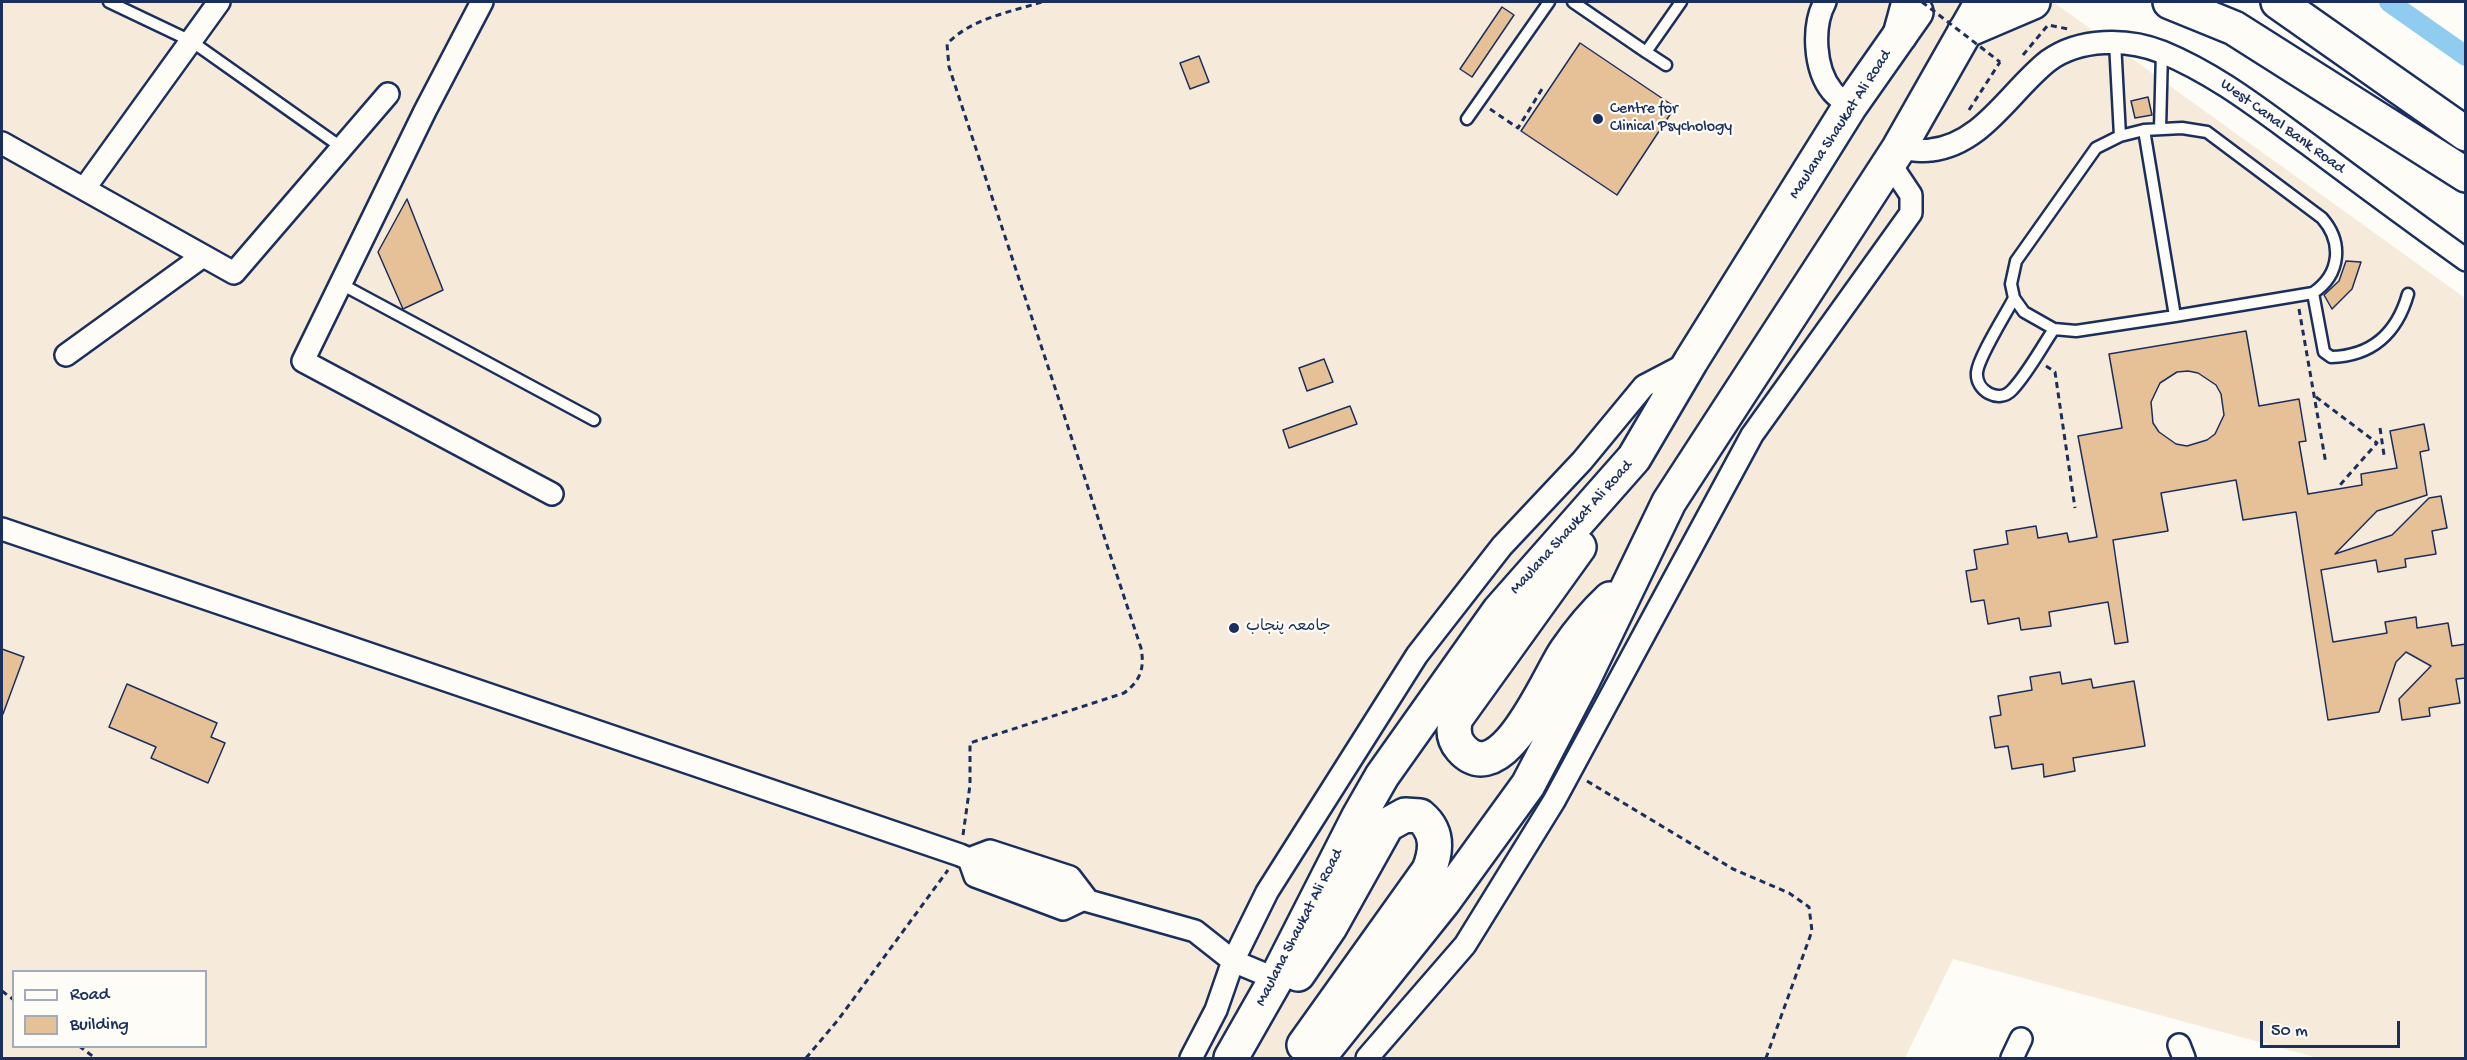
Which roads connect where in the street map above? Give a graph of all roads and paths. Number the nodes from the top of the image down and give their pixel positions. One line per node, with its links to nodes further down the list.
1 (109, 2): 17 (lane)
2 (219, 2): 17 (street)
3 (482, 2): 39 (street)
4 (1042, 2): 63 (path)
5 (1549, 2): 25 (lane)
6 (1573, 2): 20 (lane)
7 (1681, 2): 20 (lane)
8 (1825, 2): 26 (street)
9 (1909, 2): 16 (main road)
10 (1922, 2): 16 (main road, Maulana Shaukat Ali Road); 21 (path, bridge)
11 (1982, 2): 15 (main road)
12 (2034, 2): 15 (main road)
13 (2170, 2): 35 (main road)
14 (2278, 2): 30 (main road)
15 (1965, 31): 34 (main road)
16 (1900, 35): 26 (main road, Maulana Shaukat Ali Road)
17 (191, 41): 33 (lane); 36 (street)
18 (2115, 42): 19 (street, West Canal Bank Road); 31 (lane); 34 (street, West Canal Bank Road)
19 (2162, 51): 28 (lane); 38 (street, West Canal Bank Road)
20 (1646, 52): 22 (lane)
21 (2000, 62)
22 (1666, 65)
23 (1542, 89): 25 (path)
24 (388, 94): 33 (street)
25 (1479, 101): 27 (lane)
26 (1850, 106): 48 (main road, Maulana Shaukat Ali Road)
27 (1467, 119)
28 (2160, 129): 29 (lane); 40 (lane)
29 (2144, 130): 31 (lane); 44 (lane)
30 (2466, 134)
31 (2120, 136): 42 (lane)
32 (2, 143): 36 (street)
33 (342, 147): 37 (street)
34 (1894, 155): 61 (main road); 62 (street)
35 (2466, 176)
36 (84, 189): 37 (street)
37 (202, 256): 46 (street)
38 (2466, 260)
39 (341, 284): 50 (lane); 58 (street)
40 (2313, 293): 41 (lane); 43 (lane)
41 (2409, 294)
42 (2014, 297): 45 (lane); 47 (lane)
43 (2297, 298): 44 (lane); 49 (path)
44 (2175, 316): 45 (lane)
45 (2054, 329): 47 (lane)
46 (66, 355)
47 (2035, 357): 59 (path)
48 (1691, 361): 56 (main road, Maulana Shaukat Ali Road); 65 (street)
49 (2314, 396): 53 (path); 55 (path)
50 (594, 420)
51 (2380, 428): 52 (path)
52 (2382, 442): 53 (path); 54 (path)
53 (2377, 443): 57 (path)
54 (2384, 455)
55 (2326, 464)
56 (1623, 472): 61 (main road); 66 (main road, Maulana Shaukat Ali Road)
57 (2340, 485)
58 (552, 494)
59 (2075, 508)
60 (2, 529): 63 (street)
61 (1629, 580): 74 (main road)
62 (1570, 770): 75 (street); 76 (path)
63 (964, 857): 64 (street); 64 (street); 70 (path)
64 (1086, 898): 65 (street)
65 (1233, 962): 66 (street); 71 (street)
66 (1276, 979): 72 (main road, Maulana Shaukat Ali Road)
67 (2021, 1039): 77 (street)
68 (80, 1048): 69 (path)
69 (95, 1059)
70 (806, 1059)
71 (1191, 1059)
72 (1231, 1059): 73 (main road)
73 (1296, 1059)
74 (1318, 1059)
75 (1367, 1059)
76 (1766, 1059)
77 (2012, 1059)

